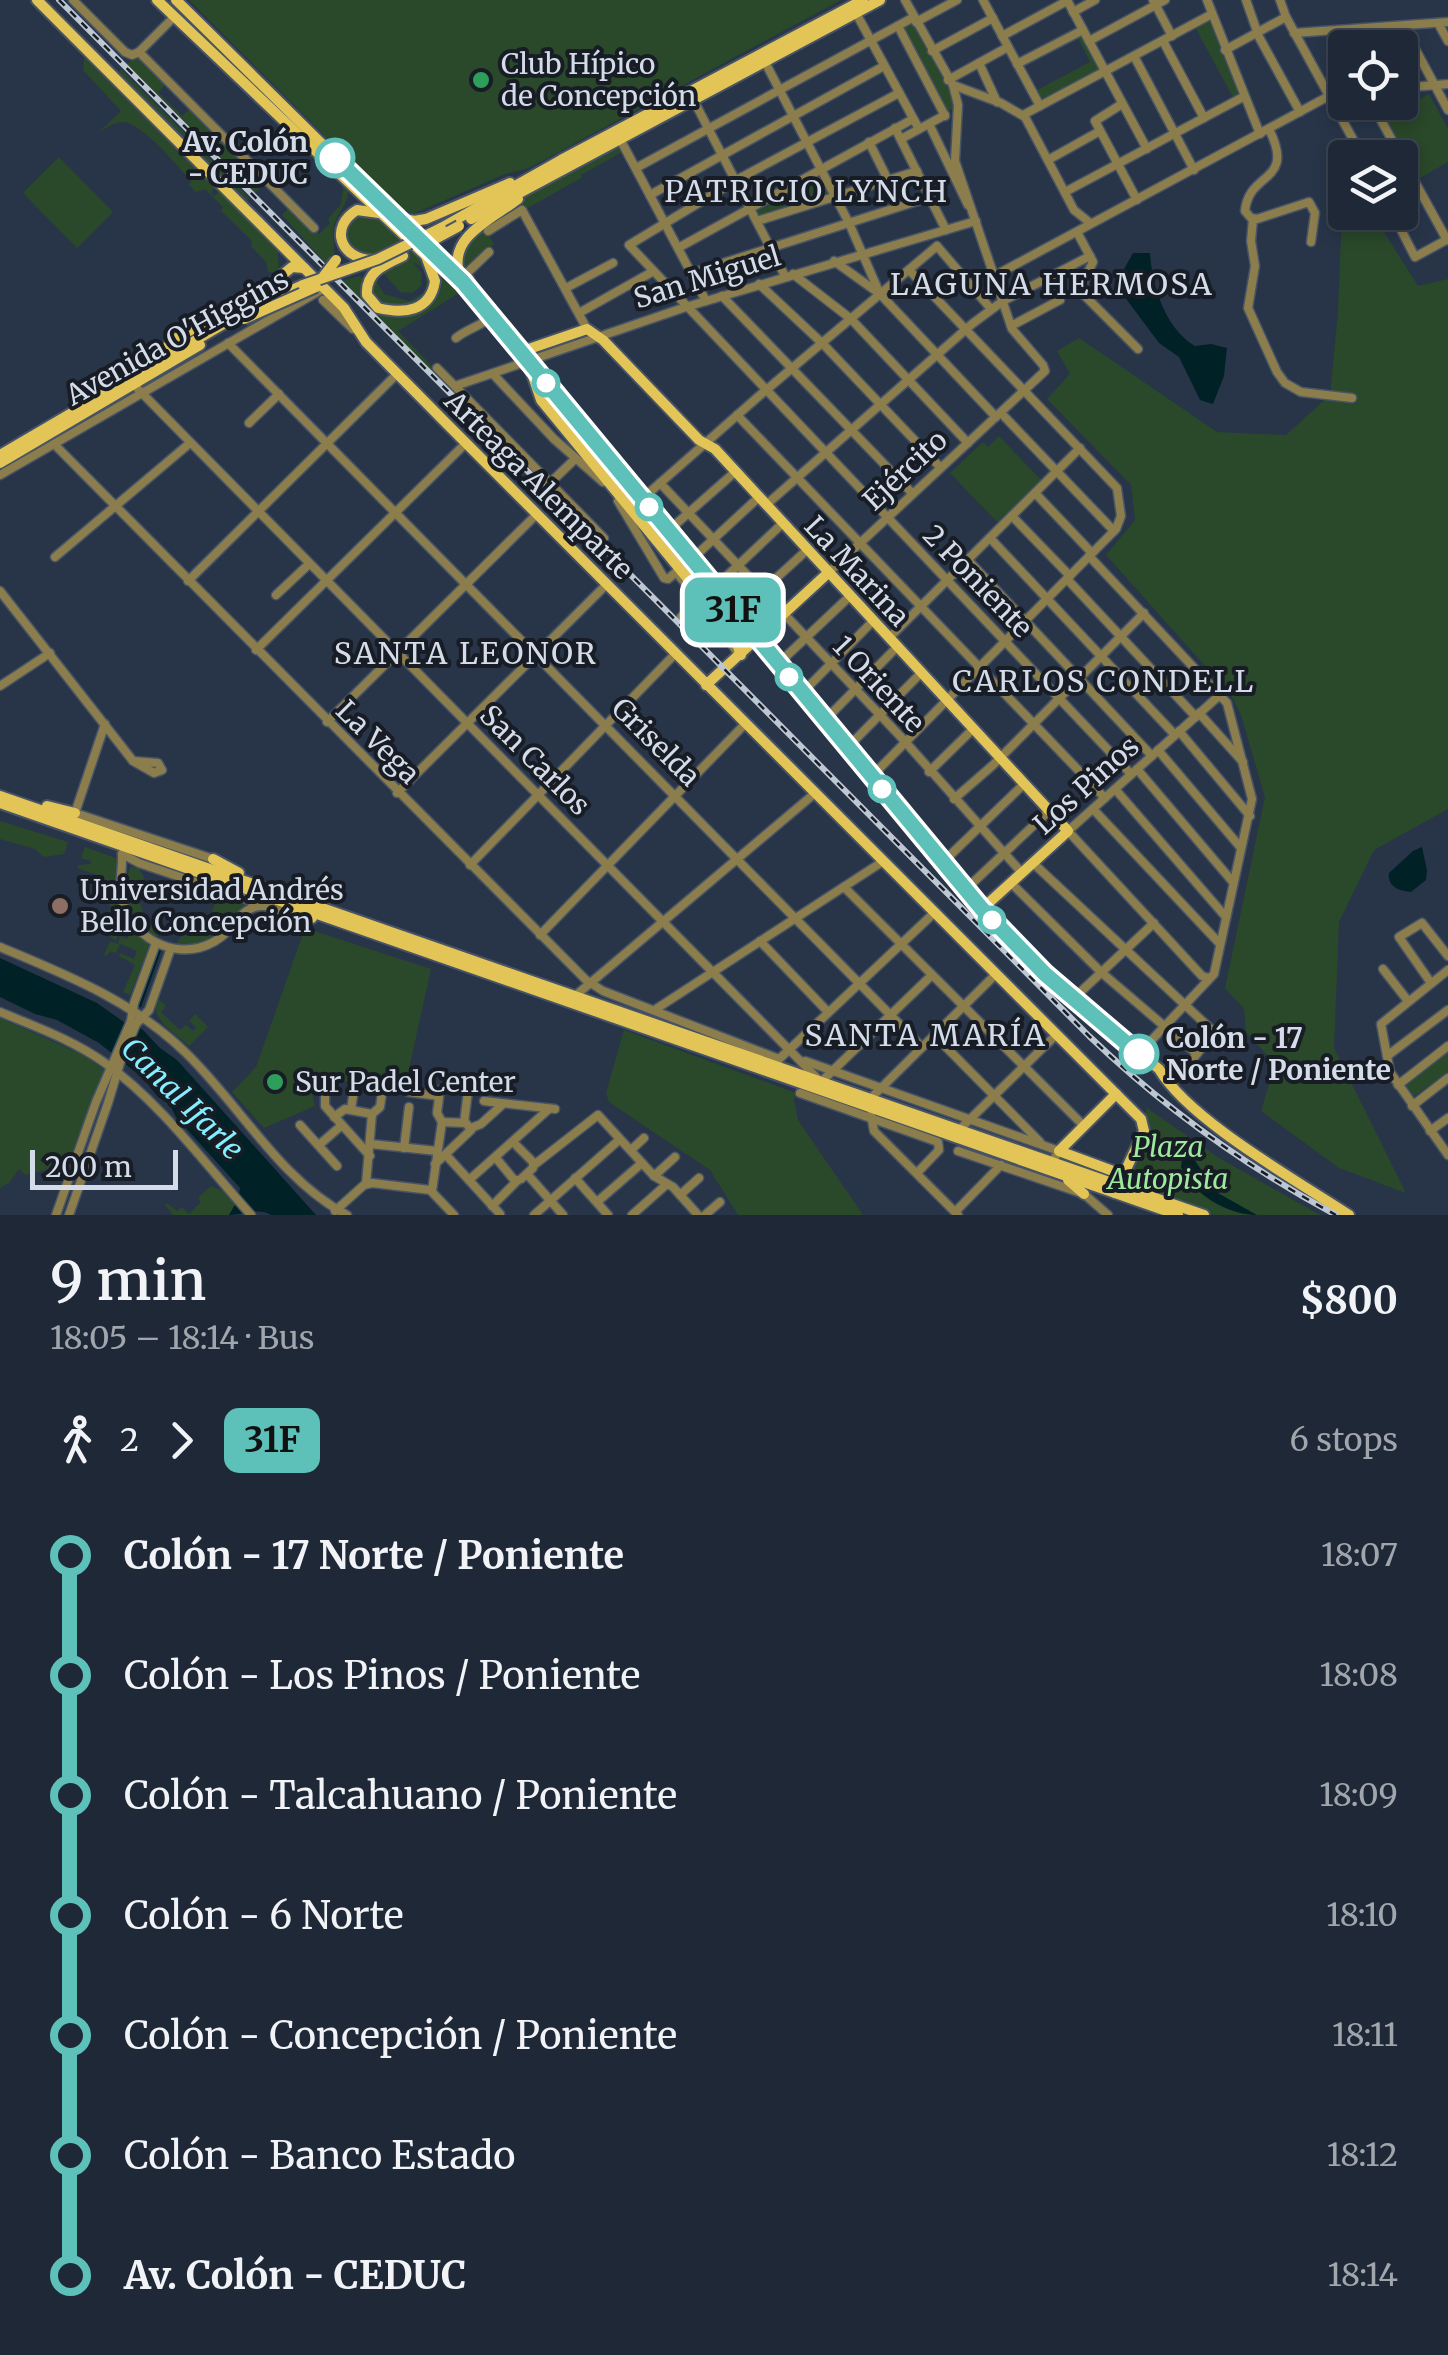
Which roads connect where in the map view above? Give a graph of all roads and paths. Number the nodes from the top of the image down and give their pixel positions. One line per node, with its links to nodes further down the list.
1 (37, 0): 117 (main road, Arteaga Alemparte)
2 (73, 0): 39 (street)
3 (157, 0): 18 (main road)
4 (176, 0): 101 (main road)
5 (880, 0): 15 (main road)
6 (904, 0): 21 (street)
7 (957, 0): 21 (street)
8 (983, 0): 20 (street)
9 (1067, 0): 16 (street); 31 (street)
10 (1095, 0): 16 (street)
11 (1207, 0): 17 (street)
12 (1246, 0): 29 (street)
13 (1280, 0): 19 (street)
14 (1158, 2): 32 (street); 34 (street)
15 (857, 5): 33 (street); 41 (main road); 53 (main road)
16 (1073, 12): 26 (street)
17 (1212, 14): 32 (street); 37 (street)
18 (174, 17): 39 (street); 90 (main road)
19 (1286, 17): 29 (street); 30 (street)
20 (993, 18): 31 (street); 38 (street)
21 (915, 20): 23 (street); 38 (street)
22 (1443, 22): 24 (street); 35 (street)
23 (898, 26): 33 (street); 64 (street)
24 (1403, 26): 25 (street); 48 (street)
25 (1367, 29): 27 (street)
26 (1083, 30): 34 (street); 43 (street)
27 (1348, 30)
28 (1328, 31): 30 (street)
29 (1257, 32): 37 (street); 61 (street)
30 (1294, 33): 52 (street)
31 (1002, 36): 36 (street)
32 (1168, 38): 40 (street); 65 (street)
33 (871, 40): 44 (street); 50 (street)
34 (1088, 41): 45 (street)
35 (1448, 41)
36 (1008, 47): 42 (street); 43 (street)
37 (1225, 50): 54 (street)
38 (932, 51): 46 (street)
39 (139, 52): 109 (street)
40 (1134, 56): 45 (street); 73 (street)
41 (765, 62): 50 (street); 53 (main road)
42 (979, 63): 46 (street); 56 (street)
43 (1017, 64): 58 (street)
44 (884, 66): 51 (street); 63 (street)
45 (1105, 72): 57 (street); 58 (street)
46 (951, 82): 56 (street); 59 (street)
47 (1448, 84): 48 (street)
48 (1435, 86): 49 (street); 60 (street)
49 (1418, 87)
50 (780, 90): 63 (street); 69 (street)
51 (899, 93): 66 (street); 76 (street)
52 (1328, 94)
53 (695, 95): 69 (street); 74 (main road); 86 (main road)
54 (1243, 97): 65 (street); 72 (street)
55 (1328, 97): 61 (street)
56 (997, 102): 62 (street)
57 (1122, 104): 71 (street); 78 (street)
58 (1040, 106): 62 (street)
59 (958, 108): 64 (street); 98 (street)
60 (1448, 110)
61 (1300, 112): 72 (street)
62 (1023, 115): 80 (street)
63 (794, 116): 76 (street); 79 (street)
64 (945, 116): 67 (street)
65 (1204, 118): 73 (street)
66 (913, 119): 68 (street); 70 (street)
67 (929, 124): 70 (street); 98 (street)
68 (896, 128): 75 (street); 77 (street)
69 (708, 129): 79 (street); 82 (street)
70 (919, 129): 75 (street)
71 (1100, 131): 80 (street); 81 (street)
72 (1264, 132): 84 (street); 102 (street)
73 (1175, 134): 78 (street); 84 (street)
74 (620, 139): 82 (street); 87 (main road)
75 (901, 139): 85 (street)
76 (808, 142): 83 (street); 89 (street)
77 (869, 142): 83 (street); 88 (street)
78 (1147, 149): 81 (street)
79 (722, 155): 89 (street); 93 (street)
80 (1048, 160): 92 (street)
81 (1118, 164): 92 (street); 96 (street)
82 (636, 168): 93 (street)
83 (821, 168): 94 (street); 100 (street)
84 (1194, 170): 96 (street)
85 (916, 171): 88 (street); 95 (street)
86 (530, 177): 101 (main road); 106 (main road)
87 (543, 179): 106 (main road); 136 (main road)
88 (888, 180): 94 (street)
89 (736, 181): 100 (street); 107 (street)
90 (350, 183): 97 (main road); 99 (main road)
91 (1418, 188): 115 (street)
92 (1064, 192): 105 (street)
93 (650, 195): 107 (street)
94 (835, 196): 103 (street); 108 (street)
95 (930, 197): 108 (street); 110 (street)
96 (1137, 200): 105 (street)
97 (372, 201): 99 (main road); 101 (main road)
98 (971, 206): 104 (street)
99 (348, 207): 139 (main road, bridge)
100 (750, 209): 103 (street); 119 (street)
101 (390, 214): 123 (main road); 125 (main road); 127 (main road, bridge)
102 (1253, 218): 116 (street); 172 (street)
103 (757, 221): 120 (street)
104 (976, 222): 110 (street, San Miguel); 135 (street)
105 (1090, 222): 113 (street)
106 (457, 223): 127 (main road, bridge)
107 (665, 223): 119 (street); 131 (street, 2 Poniente)
108 (849, 223): 120 (street); 122 (street)
109 (314, 228)
110 (946, 230): 114 (street, San Miguel)
111 (1401, 230): 115 (street)
112 (488, 232): 138 (street, La Marina)
113 (1077, 232): 124 (street); 135 (street)
114 (927, 235): 118 (street); 122 (street, San Miguel)
115 (1448, 240)
116 (1311, 242)
117 (282, 246): 129 (main road, Arteaga Alemparte); 134 (main road)
118 (937, 246): 130 (street); 146 (street)
119 (678, 248): 132 (street)
120 (771, 248): 132 (street); 133 (street)
121 (489, 252): 136 (street)
122 (863, 253): 126 (street, San Miguel); 140 (street)
123 (426, 256): 125 (main road); 127 (main road)
124 (1090, 256): 144 (street); 157 (street)
125 (439, 258): 136 (main road)
126 (834, 261): 133 (street, San Miguel); 140 (street)
127 (381, 262): 139 (main road, Avenida O'Higgins, bridge); 148 (main road, Avenida O'Higgins, bridge)
128 (613, 263): 138 (street)
129 (304, 268): 134 (main road); 139 (main road, Arteaga Alemparte)
130 (909, 270): 140 (street); 152 (street)
131 (652, 272): 145 (street, 2 Poniente); 147 (street)
132 (692, 273): 142 (street)
133 (789, 275): 137 (street, San Miguel); 150 (street)
134 (280, 276): 161 (main road)
135 (994, 276): 144 (street)
136 (464, 284): 149 (main road)
137 (759, 284): 141 (street, San Miguel); 156 (street)
138 (566, 288): 147 (street, La Marina)
139 (324, 289): 148 (main road, Avenida O'Higgins, bridge); 155 (street, Avenida O'Higgins); 164 (main road, Arteaga Alemparte)
140 (880, 294): 150 (street); 159 (street)
141 (722, 296): 142 (street, San Miguel); 163 (street)
142 (706, 300): 145 (street, San Miguel)
143 (1060, 300): 151 (street)
144 (1002, 301): 146 (street); 151 (street)
145 (686, 307): 153 (street, San Miguel); 169 (street, 2 Poniente)
146 (991, 309): 152 (street)
147 (579, 313): 153 (street, La Marina)
148 (241, 317): 161 (main road, Avenida O'Higgins); 168 (main road, Avenida O'Higgins)
149 (490, 317): 154 (street); 158 (main road)
150 (851, 320): 156 (street); 166 (street)
151 (1011, 326): 170 (street, Ejército)
152 (965, 330): 159 (street); 170 (street)
153 (592, 332): 158 (main road, San Miguel); 160 (street, San Miguel); 184 (main road, La Marina)
154 (456, 338)
155 (228, 343): 168 (street, Avenida O'Higgins); 171 (street, Griselda)
156 (823, 344): 163 (street); 173 (street)
157 (1138, 349)
158 (520, 352): 160 (main road)
159 (936, 355): 166 (street); 175 (street)
160 (528, 362): 165 (street, San Miguel); 245 (main road)
161 (147, 366): 176 (main road, Avenida O'Higgins)
162 (437, 368): 167 (street)
163 (794, 368): 169 (street); 178 (street)
164 (397, 374): 179 (street); 183 (main road, Arteaga Alemparte)
165 (493, 374): 167 (street, San Miguel); 189 (street)
166 (908, 380): 173 (street); 180 (street)
167 (455, 386): 196 (street)
168 (137, 389): 181 (street, San Carlos); 182 (street, Avenida O'Higgins); 190 (main road, Avenida O'Higgins)
169 (766, 391): 174 (street); 188 (street, 2 Poniente)
170 (1024, 392): 175 (street, Ejército); 186 (street)
171 (278, 394): 177 (street); 179 (street, Griselda)
172 (1352, 398)
173 (880, 404): 178 (street); 191 (street)
174 (737, 415): 184 (street); 195 (street)
175 (998, 415): 180 (street, Ejército); 192 (street)
176 (54, 422): 185 (main road); 187 (main road, Avenida O'Higgins)
177 (249, 423)
178 (852, 429): 188 (street); 198 (street)
179 (327, 442): 203 (street); 204 (street, Griselda)
180 (968, 442): 191 (street, Ejército)
181 (190, 443): 202 (street); 203 (street, San Carlos)
182 (54, 444): 194 (street, Avenida O'Higgins); 202 (street, La Vega)
183 (466, 444): 204 (street); 205 (main road, Arteaga Alemparte)
184 (705, 444): 193 (main road, La Marina); 197 (street)
185 (0, 446)
186 (1080, 448): 192 (street); 211 (street)
187 (0, 454)
188 (824, 454): 195 (street); 208 (street, 2 Poniente)
189 (575, 458): 196 (street); 236 (street)
190 (0, 464)
191 (940, 467): 198 (street, Ejército)
192 (1057, 471): 199 (street); 211 (street)
193 (735, 472): 201 (main road, La Marina); 206 (street)
194 (0, 475)
195 (798, 478): 201 (street); 215 (street)
196 (550, 482): 212 (street)
197 (660, 484): 200 (street); 206 (street, 1 Oriente)
198 (912, 493): 208 (street, Ejército)
199 (1035, 494): 207 (street); 217 (street)
200 (642, 499)
201 (762, 501): 209 (main road, La Marina); 214 (street)
202 (116, 507): 218 (street); 225 (street, La Vega)
203 (258, 512): 221 (street, San Carlos); 225 (street)
204 (396, 512): 226 (street); 228 (street, Griselda)
205 (536, 514): 228 (street); 229 (main road, Arteaga Alemparte)
206 (688, 514): 210 (street); 214 (street, 1 Oriente)
207 (1012, 516): 213 (street); 224 (street)
208 (886, 518): 215 (street, Ejército); 227 (street, 2 Poniente)
209 (783, 524): 216 (main road, La Marina); 222 (street)
210 (668, 531)
211 (1114, 531): 217 (street)
212 (604, 538)
213 (990, 538): 220 (street); 235 (street)
214 (713, 540): 219 (street); 222 (street, 1 Oriente)
215 (860, 543): 223 (street, Ejército); 237 (street)
216 (807, 550): 223 (main road, La Marina); 232 (street)
217 (1091, 554): 224 (street); 238 (street)
218 (55, 557)
219 (692, 559)
220 (968, 560): 227 (street); 243 (street)
221 (309, 564): 226 (street, San Carlos); 233 (street)
222 (738, 566): 230 (street); 232 (street, 1 Oriente)
223 (828, 572): 234 (main road, La Marina); 240 (main road, Ejército)
224 (1068, 577): 235 (street); 246 (street)
225 (188, 581): 252 (street, La Vega)
226 (326, 581): 252 (street); 254 (street, San Carlos)
227 (947, 582): 237 (street); 250 (street, 2 Poniente)
228 (466, 584): 254 (street); 255 (street, Griselda)
229 (606, 585): 255 (street); 256 (main road, Arteaga Alemparte)
230 (715, 587)
231 (0, 591): 253 (street)
232 (762, 592): 239 (street); 240 (street, 1 Oriente)
233 (276, 595)
234 (850, 596): 242 (main road, La Marina); 247 (street)
235 (1047, 599): 243 (street); 258 (street)
236 (699, 602): 241 (street); 244 (street)
237 (922, 607): 251 (street); 261 (street)
238 (1144, 613): 246 (street); 268 (street)
239 (737, 614)
240 (784, 615): 247 (street, 1 Oriente); 248 (main road, Ejército)
241 (681, 618)
242 (874, 621): 251 (main road, La Marina); 260 (street)
243 (1026, 621): 250 (street); 263 (street)
244 (721, 630): 249 (street); 257 (street)
245 (734, 635): 248 (main road); 257 (main road)
246 (1121, 636): 258 (street); 272 (street)
247 (806, 638): 259 (street); 260 (street, 1 Oriente)
248 (756, 641): 257 (main road, Ejército); 259 (street)
249 (707, 642)
250 (1005, 642): 261 (street); 269 (street, 2 Poniente)
251 (893, 643): 262 (main road, La Marina); 266 (street)
252 (256, 650): 274 (street, La Vega)
253 (50, 653): 264 (street); 277 (street)
254 (397, 653): 274 (street); 275 (street, San Carlos)
255 (536, 654): 275 (street); 276 (street, Griselda)
256 (675, 654): 265 (main road, Arteaga Alemparte); 276 (street)
257 (740, 655): 265 (main road, Ejército)
258 (1100, 657): 263 (street); 281 (street)
259 (778, 664): 267 (street)
260 (831, 664): 266 (street, 1 Oriente); 267 (street)
261 (980, 668): 270 (street); 279 (street)
262 (922, 673): 270 (main road, La Marina); 271 (street)
263 (1080, 678): 269 (street); 284 (street)
264 (0, 686)
265 (706, 686): 278 (main road, Arteaga Alemparte)
266 (855, 690): 271 (street, 1 Oriente); 273 (street)
267 (802, 692): 273 (street)
268 (1220, 694): 272 (street, Los Pinos); 287 (street)
269 (1059, 699): 279 (street); 289 (street, 2 Poniente)
270 (947, 700): 280 (main road, La Marina); 282 (street)
271 (880, 715): 282 (street, 1 Oriente); 283 (street)
272 (1197, 715): 281 (street, Los Pinos); 287 (street)
273 (824, 720): 283 (street)
274 (327, 722): 293 (street, La Vega)
275 (467, 723): 293 (street); 295 (street, San Carlos)
276 (606, 723): 294 (street, Griselda); 295 (street)
277 (105, 724): 286 (street); 304 (street)
278 (744, 724): 294 (street); 296 (main road, Arteaga Alemparte)
279 (1034, 724): 285 (street); 298 (street)
280 (973, 729): 285 (main road, La Marina); 288 (street)
281 (1177, 733): 284 (street, Los Pinos); 305 (street)
282 (905, 743): 288 (street, 1 Oriente); 290 (street)
283 (847, 748): 290 (street)
284 (1155, 753): 289 (street, Los Pinos); 309 (street)
285 (1000, 758): 291 (main road, La Marina); 299 (street)
286 (134, 761)
287 (1244, 762): 305 (street)
288 (929, 772): 299 (street, 1 Oriente)
289 (1134, 772): 292 (street, Los Pinos); 320 (street, 2 Poniente)
290 (872, 777): 315 (street)
291 (1024, 784): 303 (main road, La Marina); 306 (street)
292 (1114, 790): 298 (street, Los Pinos); 329 (street)
293 (397, 792): 318 (street, La Vega)
294 (674, 793): 312 (street, Griselda); 317 (street)
295 (538, 794): 317 (street, San Carlos); 318 (street)
296 (814, 794): 312 (street); 314 (main road, Arteaga Alemparte)
297 (0, 796): 300 (main road)
298 (1105, 798): 302 (street, Los Pinos)
299 (954, 799): 306 (street, 1 Oriente)
300 (14, 800): 304 (main road); 323 (main road)
301 (0, 804): 308 (main road)
302 (1093, 809): 307 (street, Los Pinos); 338 (street)
303 (1049, 810): 307 (main road, La Marina); 310 (street)
304 (75, 812): 313 (street)
305 (1250, 816): 309 (street)
306 (980, 827): 310 (street, 1 Oriente); 315 (street)
307 (1068, 832): 316 (main road, Los Pinos); 333 (street, La Marina)
308 (110, 842): 311 (main road); 332 (main road)
309 (1240, 848): 320 (street)
310 (1004, 853): 319 (street, 1 Oriente); 324 (street)
311 (122, 854): 325 (street); 336 (street)
312 (738, 856): 330 (street, Griselda); 331 (street)
313 (213, 859): 323 (main road)
314 (882, 862): 322 (street); 328 (main road, Arteaga Alemparte)
315 (942, 863): 324 (street)
316 (1033, 863): 319 (main road, Los Pinos); 341 (street)
317 (608, 865): 331 (street, San Carlos); 334 (street)
318 (470, 866): 334 (street, La Vega)
319 (1022, 873): 321 (main road, Los Pinos)
320 (1232, 882): 329 (street)
321 (1010, 883): 326 (main road, Los Pinos); 346 (street)
322 (844, 887): 330 (street); 337 (street)
323 (271, 890): 353 (main road)
324 (965, 890): 326 (street)
325 (263, 906): 327 (street); 340 (street)
326 (982, 909): 354 (main road)
327 (290, 914): 332 (main road)
328 (933, 914): 337 (street); 348 (main road, Arteaga Alemparte)
329 (1225, 916): 338 (street)
330 (796, 917): 335 (street); 350 (street, Griselda)
331 (662, 919): 345 (street, San Carlos); 351 (street)
332 (338, 922): 399 (main road)
333 (1154, 924): 341 (street); 349 (street, La Marina)
334 (540, 935): 351 (street, La Vega)
335 (760, 941): 345 (street); 362 (street)
336 (156, 943): 340 (street); 358 (street)
337 (901, 944): 347 (street); 350 (street)
338 (1220, 944): 349 (street)
339 (0, 947): 358 (street)
340 (171, 948): 364 (street)
341 (1126, 950): 346 (street); 356 (street)
342 (1448, 956): 352 (street)
343 (1383, 969): 355 (street)
344 (1448, 970): 352 (street)
345 (714, 971): 359 (street); 372 (street, San Carlos)
346 (1102, 972): 354 (street); 367 (street)
347 (932, 975): 357 (street); 363 (street)
348 (994, 976): 357 (street); 369 (main road, Arteaga Alemparte)
349 (1209, 978): 356 (street)
350 (860, 982): 362 (street); 363 (street, Griselda)
351 (590, 983): 353 (street); 359 (street)
352 (1432, 983): 355 (street)
353 (574, 996): 365 (main road)
354 (1073, 1000): 467 (main road)
355 (1408, 1000): 375 (street)
356 (1186, 1006): 367 (street); 374 (street)
357 (963, 1007): 368 (street); 379 (street)
358 (133, 1010): 364 (street); 366 (street)
359 (655, 1010): 365 (street); 377 (street)
360 (1448, 1010): 375 (street)
361 (0, 1012): 378 (street)
362 (828, 1012): 372 (street)
363 (891, 1015): 373 (street, Griselda); 380 (street)
364 (143, 1017): 366 (street); 451 (street)
365 (650, 1022): 377 (main road)
366 (133, 1024): 378 (street)
367 (1163, 1028): 370 (street); 374 (street)
368 (934, 1036): 373 (street); 394 (street)
369 (1055, 1036): 379 (street); 393 (main road, Arteaga Alemparte)
370 (1147, 1044)
371 (1448, 1046): 384 (street)
372 (790, 1048): 376 (street, San Carlos); 377 (street)
373 (922, 1048): 386 (street)
374 (1196, 1054): 381 (street)
375 (1386, 1056): 384 (street)
376 (801, 1060): 380 (street); 383 (street, San Carlos)
377 (776, 1062): 383 (main road)
378 (116, 1065): 390 (street); 456 (street)
379 (1024, 1067): 394 (street); 408 (street)
380 (834, 1070): 383 (street); 386 (street)
381 (1181, 1074)
382 (1448, 1078): 397 (street)
383 (821, 1082): 399 (main road)
384 (1398, 1084): 397 (street)
385 (383, 1086): 401 (street)
386 (882, 1087): 399 (street); 403 (street)
387 (354, 1089): 400 (street)
388 (408, 1092): 405 (street)
389 (468, 1092): 407 (street)
390 (105, 1094): 454 (street); 455 (street)
391 (324, 1094): 404 (street)
392 (800, 1094): 399 (street)
393 (1116, 1094): 408 (main road); 443 (main road, Arteaga Alemparte)
394 (994, 1096): 403 (street); 416 (street)
395 (484, 1101): 396 (street)
396 (503, 1104): 407 (street); 413 (street)
397 (1412, 1106): 410 (street)
398 (409, 1107): 417 (street)
399 (871, 1109): 409 (main road); 421 (main road); 433 (street); 433 (street)
400 (351, 1110): 401 (street); 404 (street)
401 (372, 1114): 414 (street)
402 (1448, 1118): 410 (street)
403 (970, 1119): 409 (street); 416 (street)
404 (338, 1121): 415 (street); 424 (street)
405 (442, 1122): 407 (street); 422 (street)
406 (300, 1124): 415 (street)
407 (467, 1125): 422 (street)
408 (1084, 1126): 420 (main road)
409 (959, 1130): 428 (main road)
410 (1430, 1131): 423 (street)
411 (644, 1138): 418 (street)
412 (619, 1140): 418 (street); 429 (street); 437 (street)
413 (514, 1143): 426 (street); 429 (street)
414 (371, 1144): 417 (street); 424 (street)
415 (318, 1145): 431 (street)
416 (1043, 1145): 420 (street)
417 (404, 1148): 422 (street)
418 (631, 1150): 427 (street)
419 (958, 1151): 421 (street)
420 (1060, 1151): 428 (street); 443 (main road)
421 (979, 1152): 430 (street); 432 (main road)
422 (441, 1153): 439 (street); 444 (street)
423 (1448, 1155)
424 (370, 1156): 441 (street)
425 (675, 1157): 436 (street)
426 (496, 1158): 439 (street); 440 (street)
427 (642, 1162): 436 (street); 448 (street)
428 (1052, 1162): 443 (main road)
429 (534, 1165): 434 (street)
430 (1001, 1165): 432 (street); 452 (street)
431 (337, 1166)
432 (1026, 1168): 435 (main road); 445 (street)
433 (916, 1173): 452 (street)
434 (527, 1174): 440 (street); 447 (street)
435 (1060, 1174): 443 (main road); 445 (main road)
436 (654, 1176): 442 (street)
437 (575, 1178): 447 (street); 448 (street)
438 (698, 1178): 446 (street)
439 (469, 1180): 450 (street)
440 (516, 1181): 450 (street)
441 (366, 1184): 444 (street); 451 (street)
442 (667, 1184): 446 (street); 462 (street)
443 (1118, 1184): 464 (street); 465 (main road); 466 (main road)
444 (432, 1190): 458 (street)
445 (1084, 1194): 464 (street)
446 (680, 1195): 463 (street)
447 (550, 1200): 459 (street); 460 (street)
448 (597, 1202): 461 (street)
449 (720, 1202): 463 (street)
450 (492, 1206): 453 (street)
451 (336, 1213): 457 (street)
452 (956, 1213)
453 (500, 1214)
454 (56, 1215)
455 (69, 1215)
456 (250, 1215)
457 (348, 1215)
458 (454, 1215)
459 (534, 1215)
460 (563, 1215)
461 (608, 1215)
462 (632, 1215)
463 (702, 1215)
464 (1110, 1215)
465 (1178, 1215)
466 (1204, 1215)
467 (1348, 1215)

